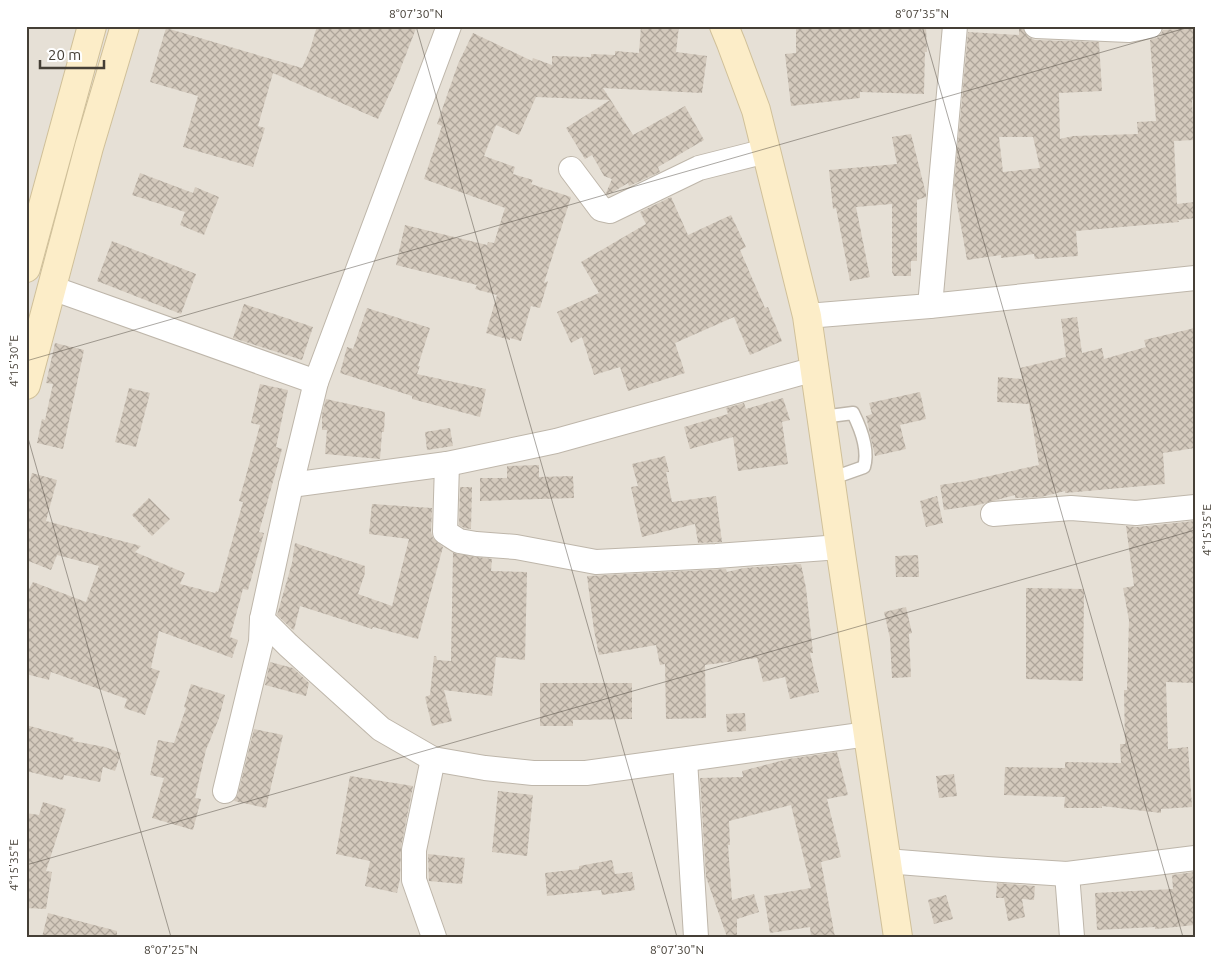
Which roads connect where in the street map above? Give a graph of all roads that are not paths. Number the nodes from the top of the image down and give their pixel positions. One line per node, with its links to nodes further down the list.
1 (92, 26): 10 (main road)
2 (125, 26): 12 (main road)
3 (449, 26): 16 (street)
4 (724, 26): 8 (main road)
5 (954, 26): 13 (street)
6 (1036, 26): 7 (street)
7 (1150, 26)
8 (766, 151): 9 (street); 14 (main road)
9 (571, 169)
10 (26, 268)
11 (1195, 278): 13 (street)
12 (52, 288): 16 (street); 17 (main road)
13 (930, 306): 14 (street)
14 (807, 316): 15 (main road)
15 (815, 369): 18 (main road); 19 (street)
16 (316, 382): 21 (street)
17 (26, 385)
18 (822, 417): 20 (main road); 20 (lane)
19 (447, 464): 21 (street); 24 (street)
20 (830, 480): 24 (main road)
21 (291, 485): 25 (street)
22 (1195, 507): 23 (street)
23 (993, 514)
24 (840, 547): 26 (main road)
25 (261, 630): 27 (street); 29 (street)
26 (868, 734): 28 (street); 31 (main road)
27 (434, 759): 28 (street); 33 (street)
28 (685, 760): 34 (street)
29 (225, 790)
30 (1195, 858): 32 (street)
31 (886, 861): 32 (street); 35 (main road)
32 (1067, 874): 36 (street)
33 (434, 937)
34 (696, 937)
35 (898, 937)
36 (1072, 937)

